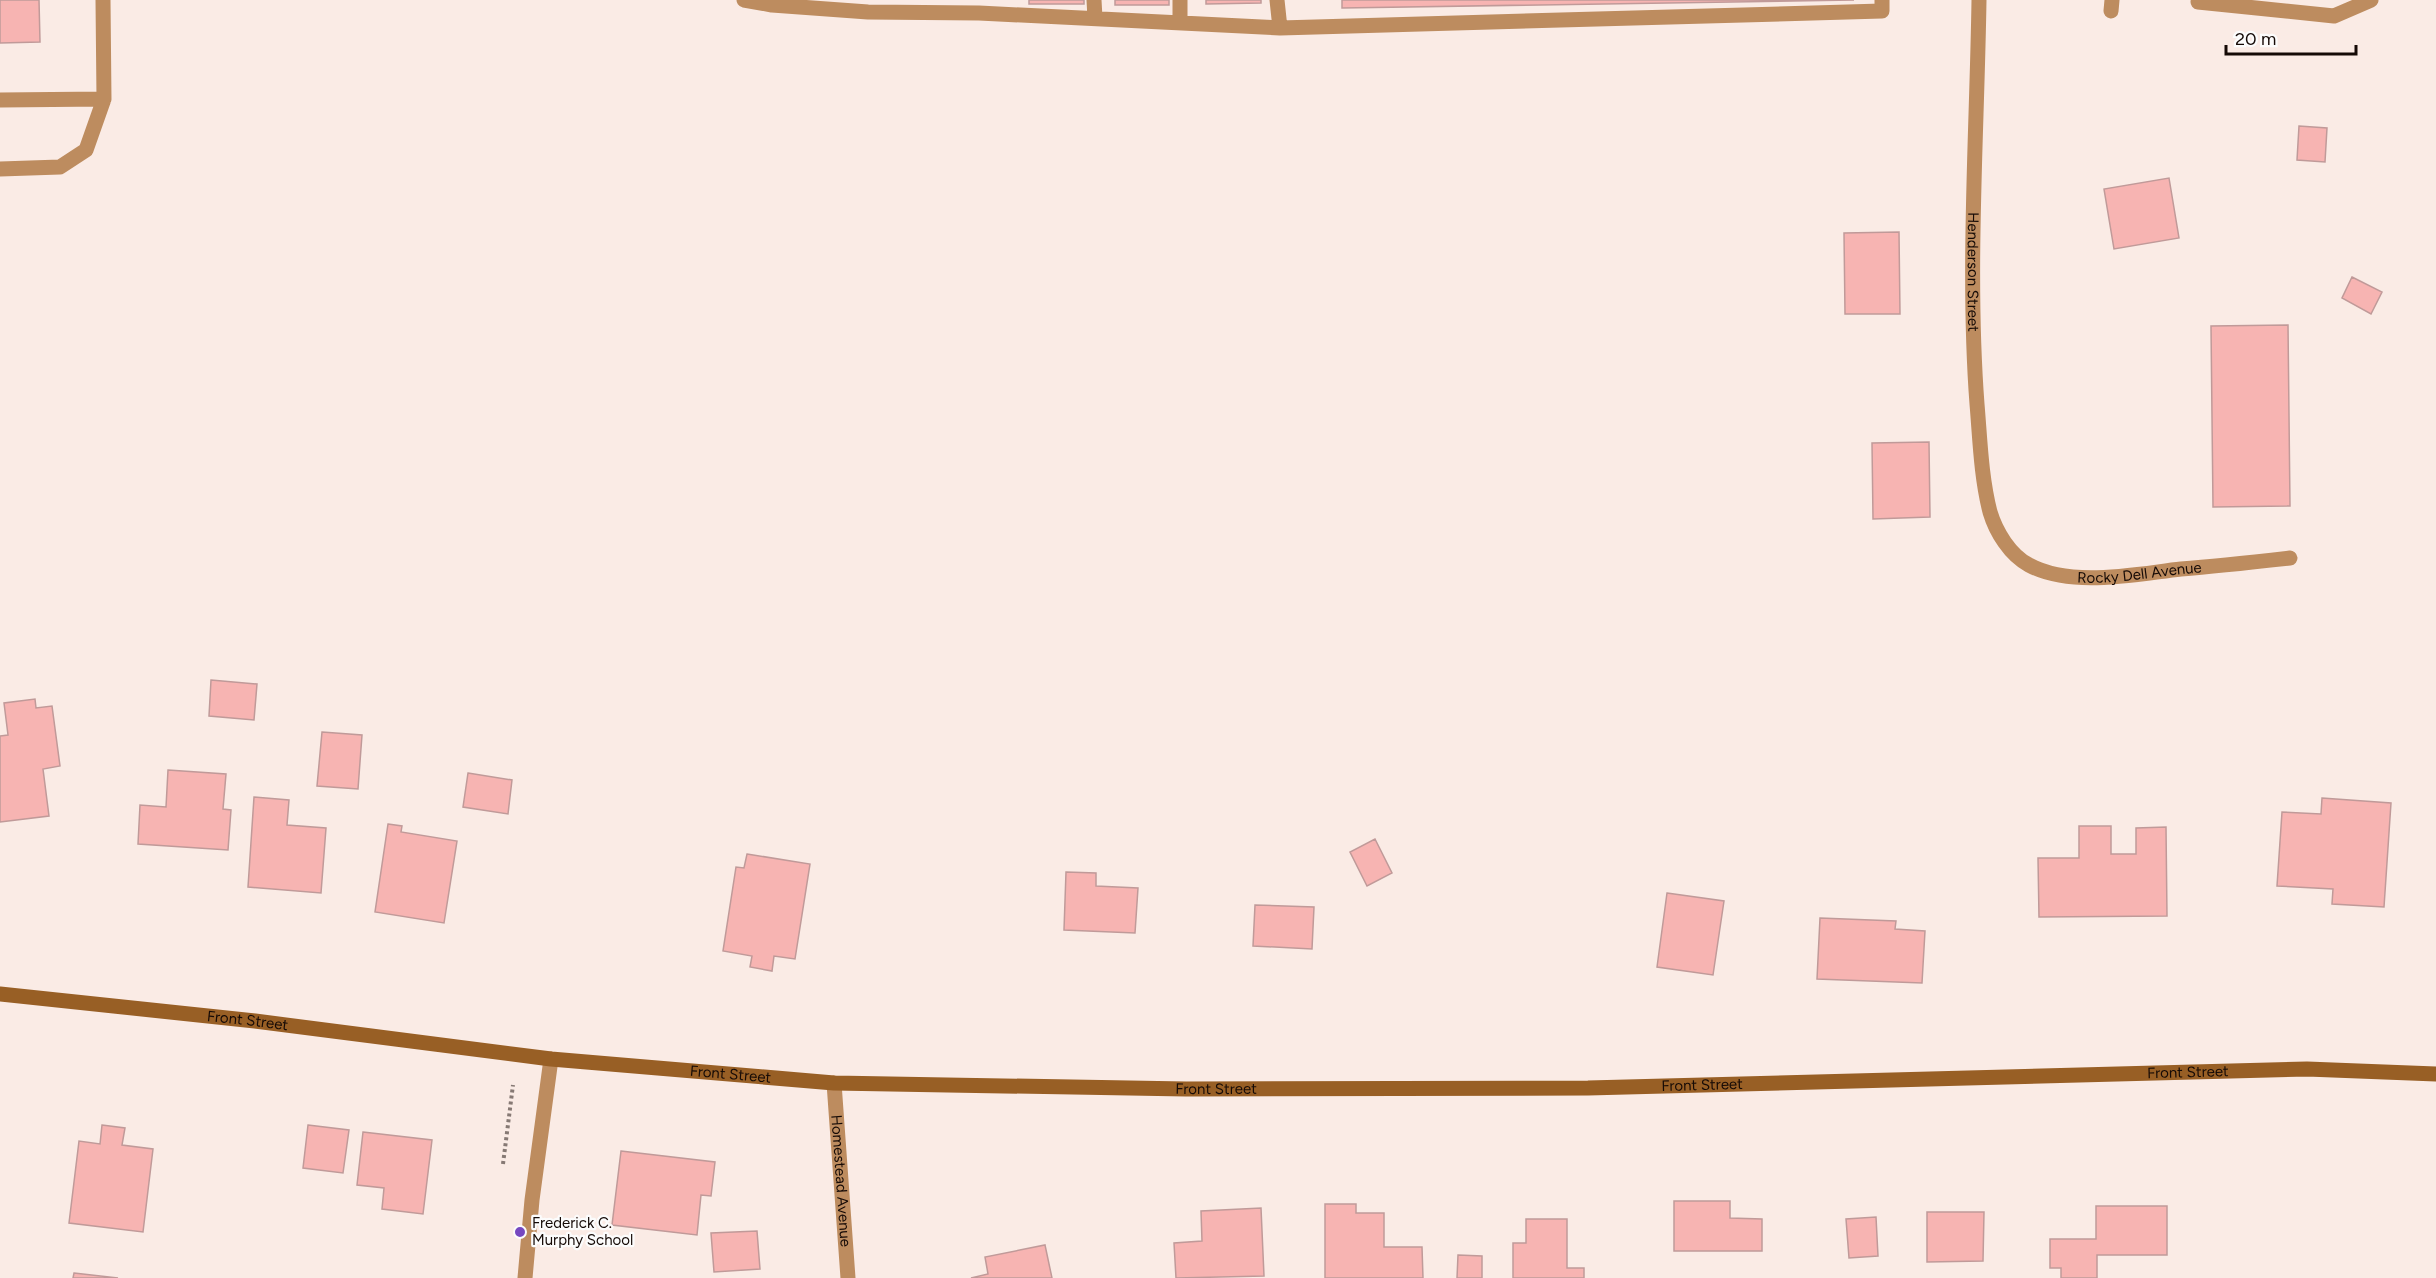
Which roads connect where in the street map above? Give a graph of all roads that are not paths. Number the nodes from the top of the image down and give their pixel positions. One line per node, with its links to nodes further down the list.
1 (103, 0): 16 (street)
2 (744, 0): 10 (street)
3 (1094, 0): 13 (street)
4 (1180, 0): 14 (street)
5 (1277, 0): 15 (street)
6 (1882, 0): 15 (street)
7 (1979, 0): 19 (street, Henderson Street)
8 (2371, 0): 9 (street)
9 (2198, 2)
10 (783, 3): 11 (street)
11 (868, 6): 12 (street)
12 (976, 7): 13 (street)
13 (1095, 18): 14 (street)
14 (1180, 23): 15 (street)
15 (1280, 28)
16 (104, 99): 17 (street); 18 (street)
17 (0, 100)
18 (0, 169)
19 (2002, 538): 20 (street, Rocky Dell Avenue)
20 (2290, 558)
21 (0, 994): 22 (street, Front Street)
22 (551, 1059): 24 (street, Front Street); 25 (street)
23 (2436, 1074): 24 (street, Front Street)
24 (834, 1083): 26 (street, Homestead Avenue)
25 (525, 1278)
26 (848, 1278)

